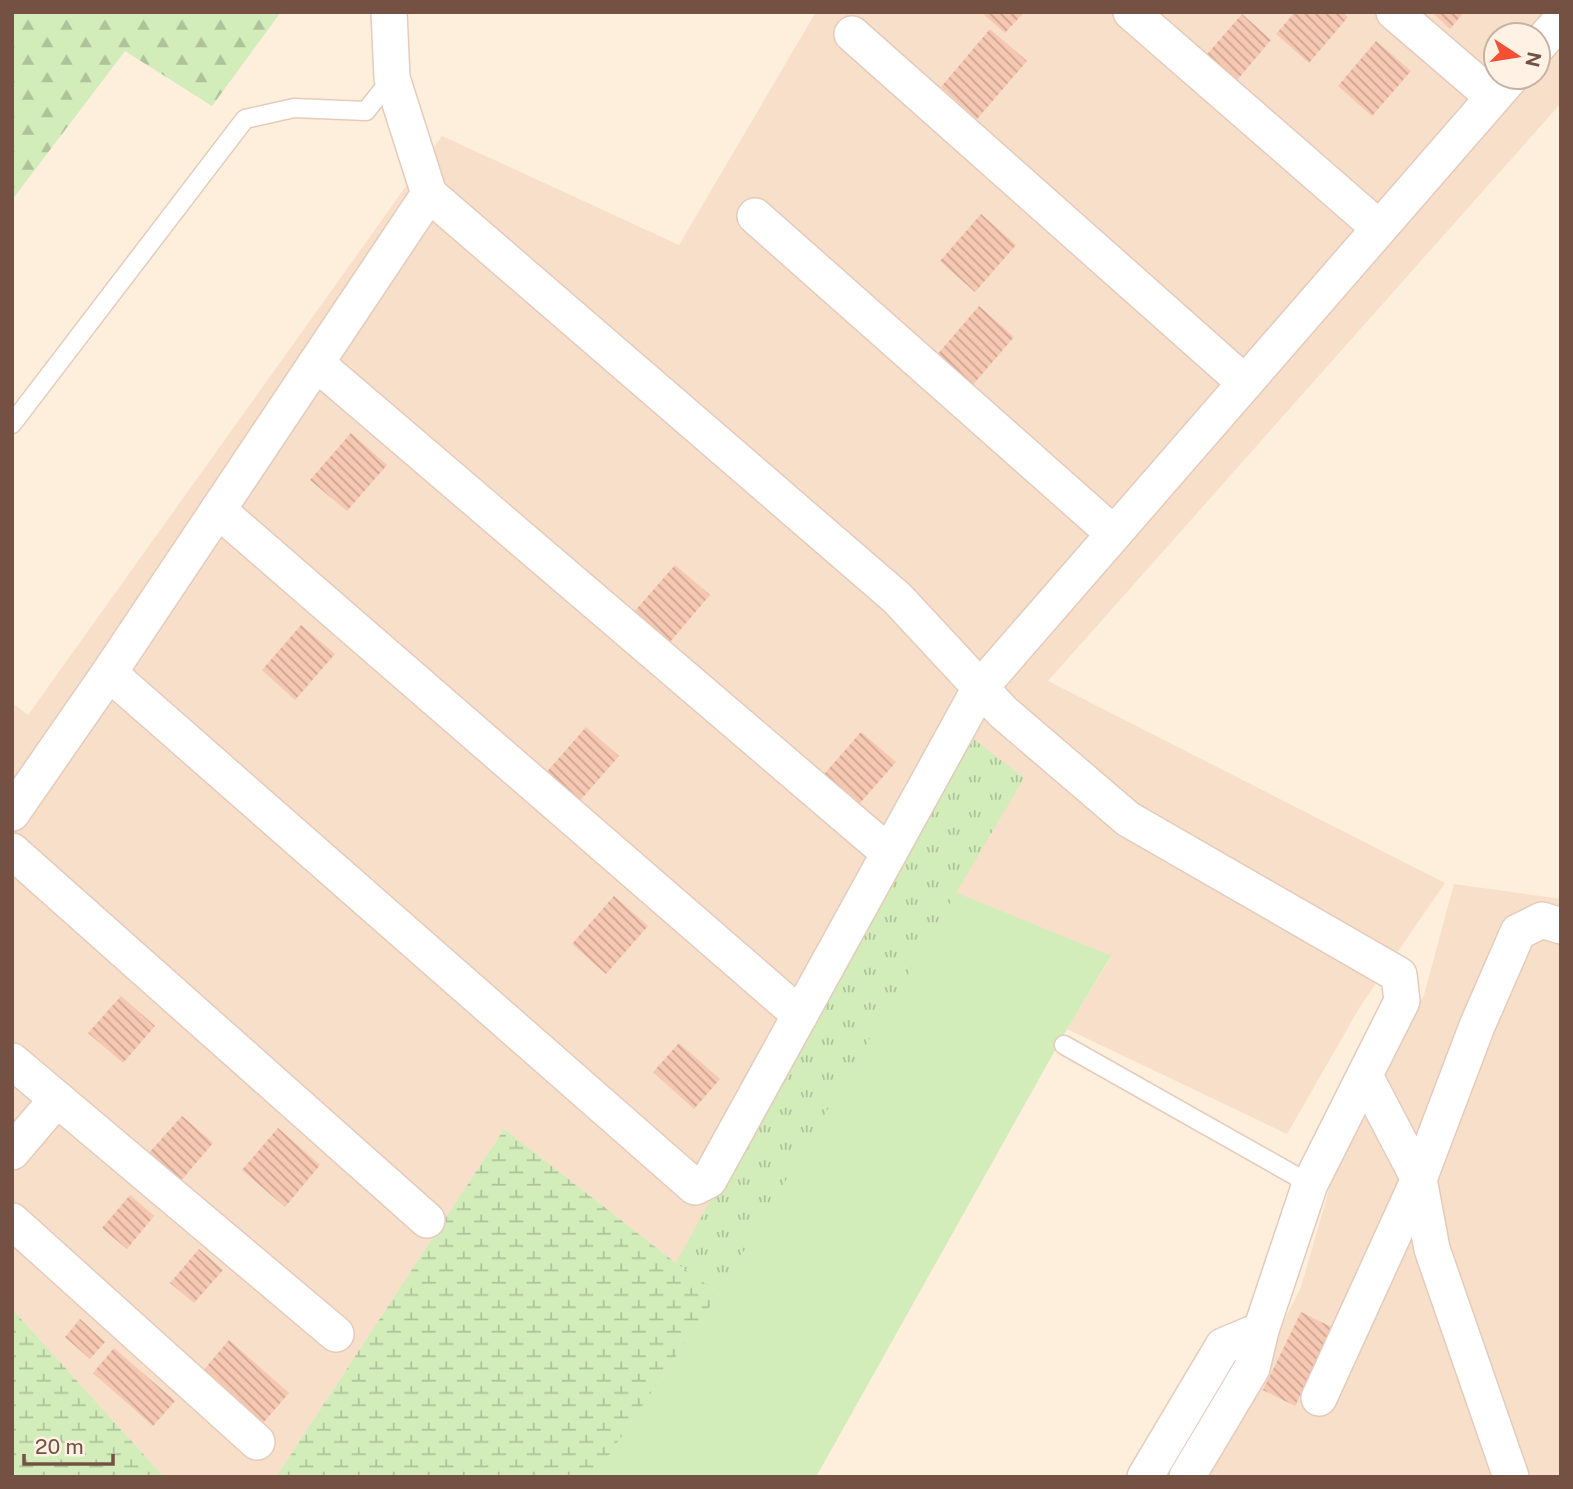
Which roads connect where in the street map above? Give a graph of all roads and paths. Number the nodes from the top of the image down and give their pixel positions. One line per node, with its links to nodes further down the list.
1 (388, 12): 6 (street)
2 (1131, 12): 10 (street)
3 (1395, 12): 5 (street)
4 (852, 34): 12 (street)
5 (1482, 73)
6 (392, 78): 8 (street); 13 (lane)
7 (1499, 91): 10 (street)
8 (429, 194): 11 (street); 17 (street)
9 (755, 216): 15 (street)
10 (1379, 228): 12 (street)
11 (316, 362): 14 (street); 20 (street)
12 (1245, 383): 15 (street)
13 (12, 424)
14 (218, 510): 16 (street); 22 (street)
15 (1114, 534): 17 (street)
16 (109, 673): 18 (street); 22 (street)
17 (980, 688): 20 (street); 25 (street)
18 (12, 813)
19 (12, 851): 30 (street)
20 (890, 853): 22 (street)
21 (1561, 926): 28 (street)
22 (800, 1015)
23 (1064, 1045): 29 (lane)
24 (12, 1061): 26 (street)
25 (1365, 1076): 28 (street); 29 (street)
26 (57, 1099): 27 (street); 33 (street)
27 (12, 1152)
28 (1419, 1180): 34 (street); 38 (street)
29 (1310, 1184): 32 (street)
30 (428, 1220)
31 (12, 1221): 35 (street)
32 (1261, 1330): 36 (street); 37 (street)
33 (336, 1334)
34 (1319, 1398)
35 (257, 1442)
36 (1145, 1477)
37 (1187, 1477)
38 (1511, 1477)

